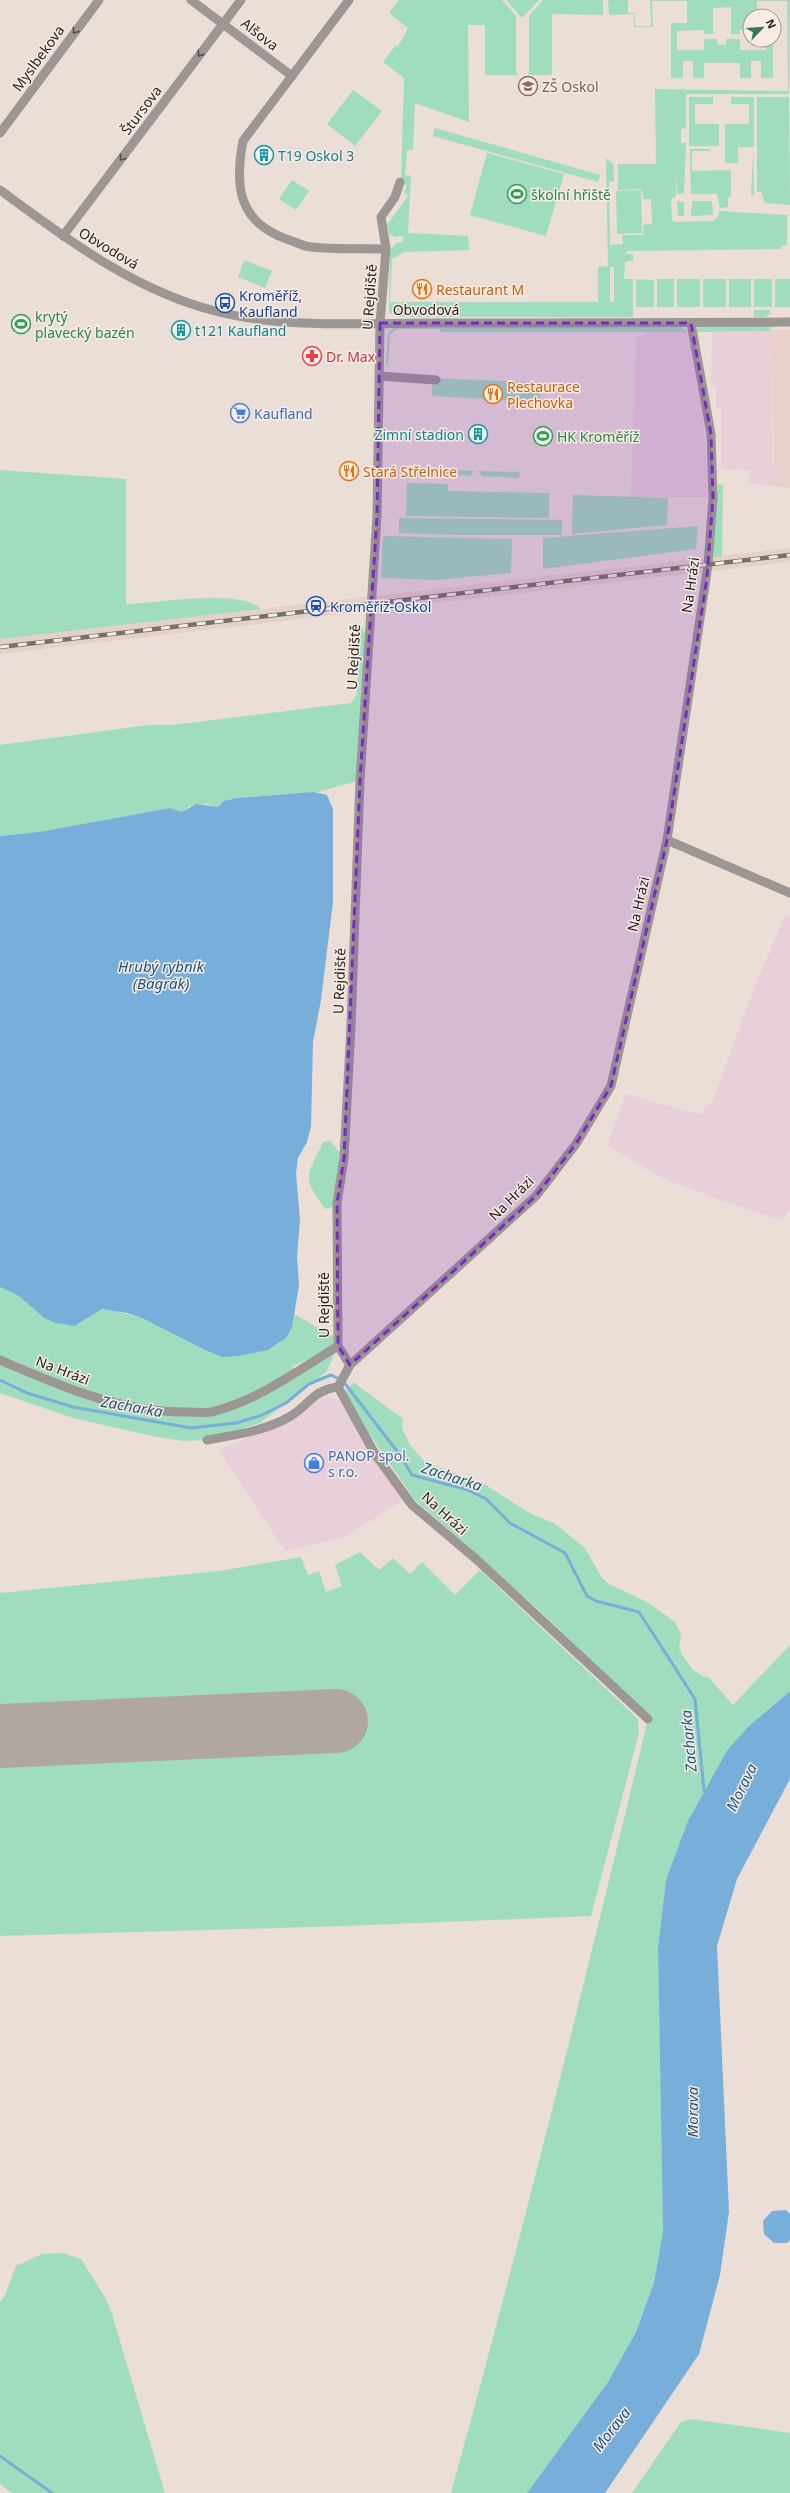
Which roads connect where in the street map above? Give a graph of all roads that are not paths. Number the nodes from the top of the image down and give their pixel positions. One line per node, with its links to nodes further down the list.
1 (99, 0): 7 (street, Myslbekova, one-way to 7)
2 (191, 0): 5 (street, Alšova)
3 (241, 0): 5 (street, Štursova)
4 (350, 0): 6 (street, U Rejdiště)
5 (224, 23): 6 (street, Alšova); 10 (street, Štursova, one-way to 10)
6 (292, 76): 11 (street, U Rejdiště)
7 (0, 133)
8 (400, 182): 11 (street)
9 (0, 190): 10 (street, Obvodová)
10 (63, 236): 13 (street, Obvodová)
11 (386, 249): 13 (street, U Rejdiště)
12 (790, 322): 14 (street, Obvodová)
13 (380, 323): 14 (street, Obvodová); 15 (street, U Rejdiště)
14 (691, 323): 17 (street, Na Hrázi)
15 (379, 376): 16 (street); 19 (street, U Rejdiště)
16 (436, 380)
17 (667, 840): 18 (street); 21 (street, Na Hrázi)
18 (790, 893)
19 (338, 1346): 20 (street, Na Hrázi); 21 (street, U Rejdiště)
20 (0, 1360)
21 (348, 1369): 22 (street, Na Hrázi)
22 (338, 1386): 23 (street); 24 (street, Na Hrázi)
23 (207, 1440)
24 (648, 1719)

